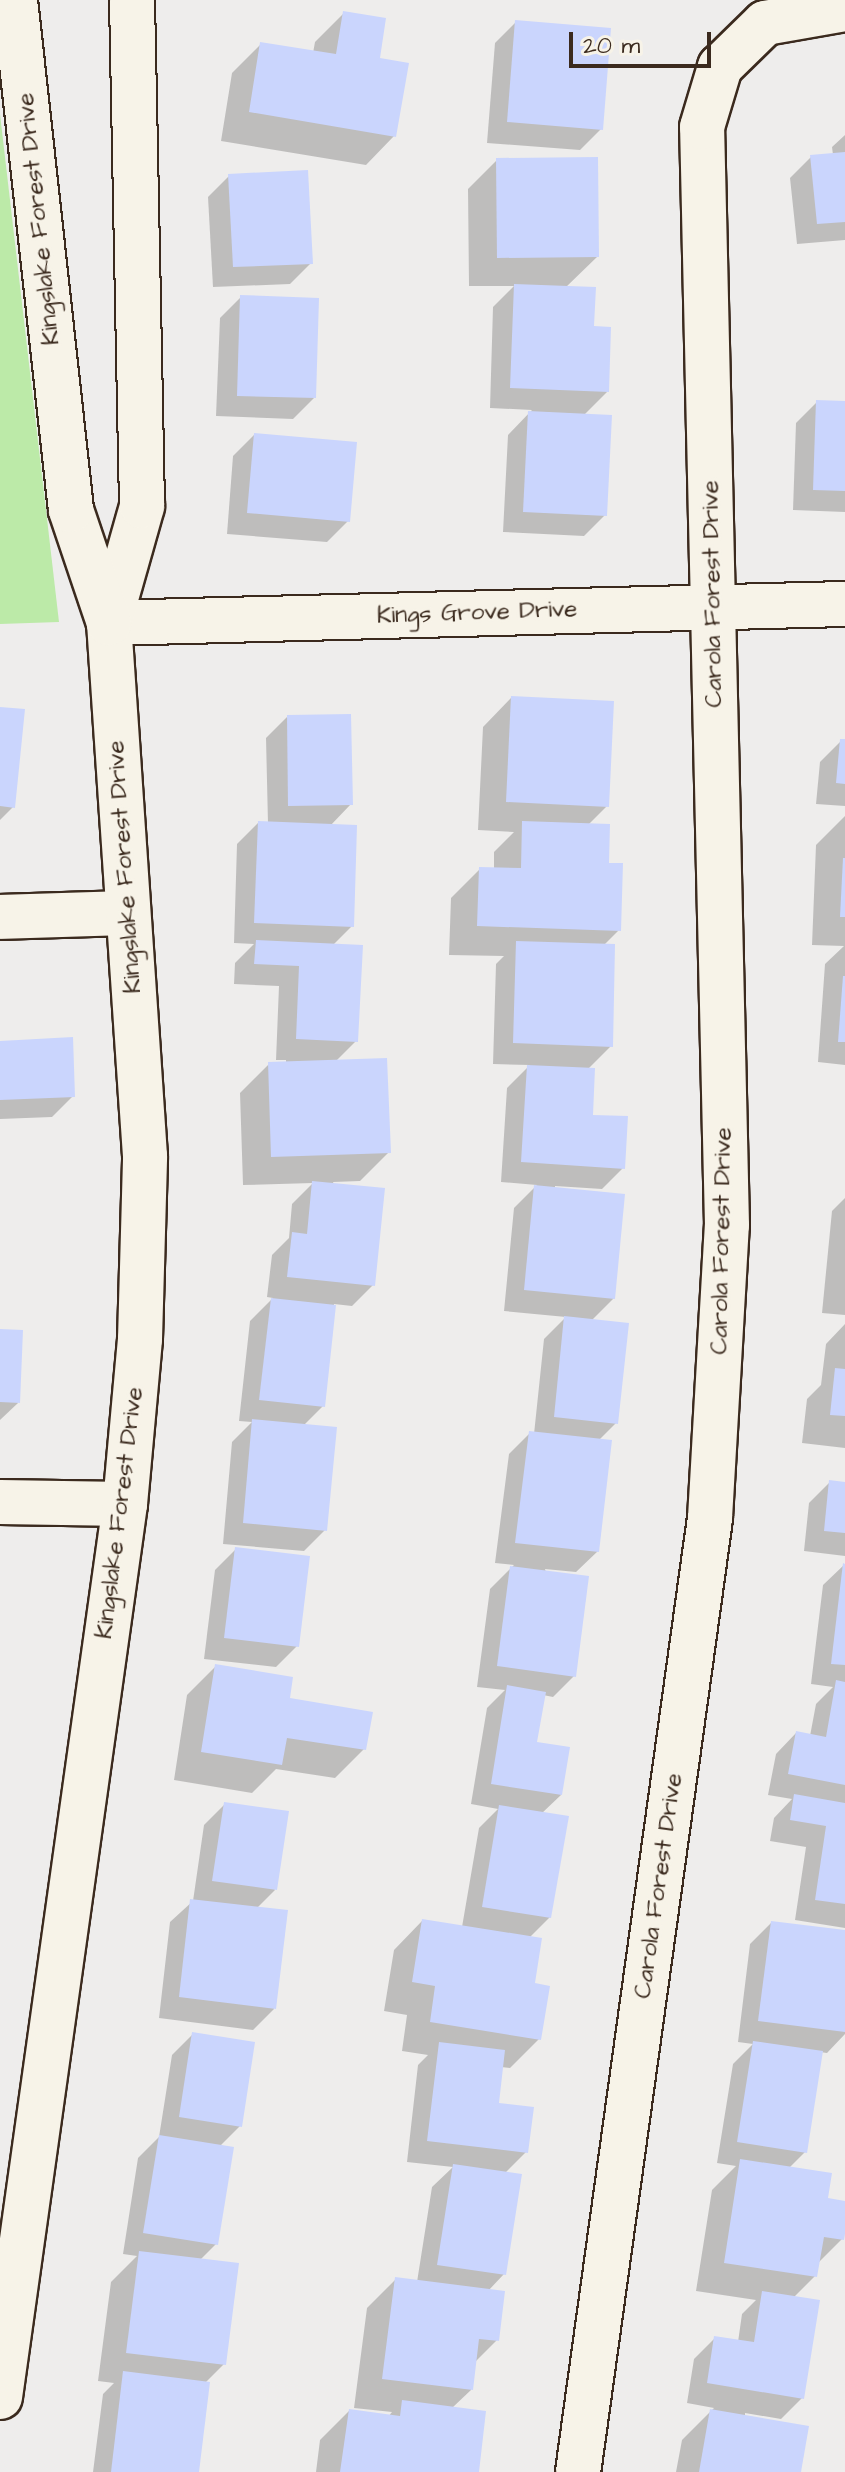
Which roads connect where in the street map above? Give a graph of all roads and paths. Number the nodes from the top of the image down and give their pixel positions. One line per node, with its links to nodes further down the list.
1 (15, 0): 6 (street, Kingslake Forest Drive)
2 (132, 0): 6 (street, Kingslake Forest Drive)
3 (845, 9): 5 (street, Carola Forest Drive)
4 (845, 604): 5 (street, Kings Grove Drive)
5 (715, 606): 6 (street, Kings Grove Drive); 12 (street, Carola Forest Drive)
6 (109, 623): 7 (street, Kingslake Forest Drive)
7 (128, 913): 8 (street); 10 (street, Kingslake Forest Drive)
8 (0, 917)
9 (0, 1502): 10 (street)
10 (125, 1504): 11 (street, Kingslake Forest Drive)
11 (0, 2397)
12 (578, 2472)

